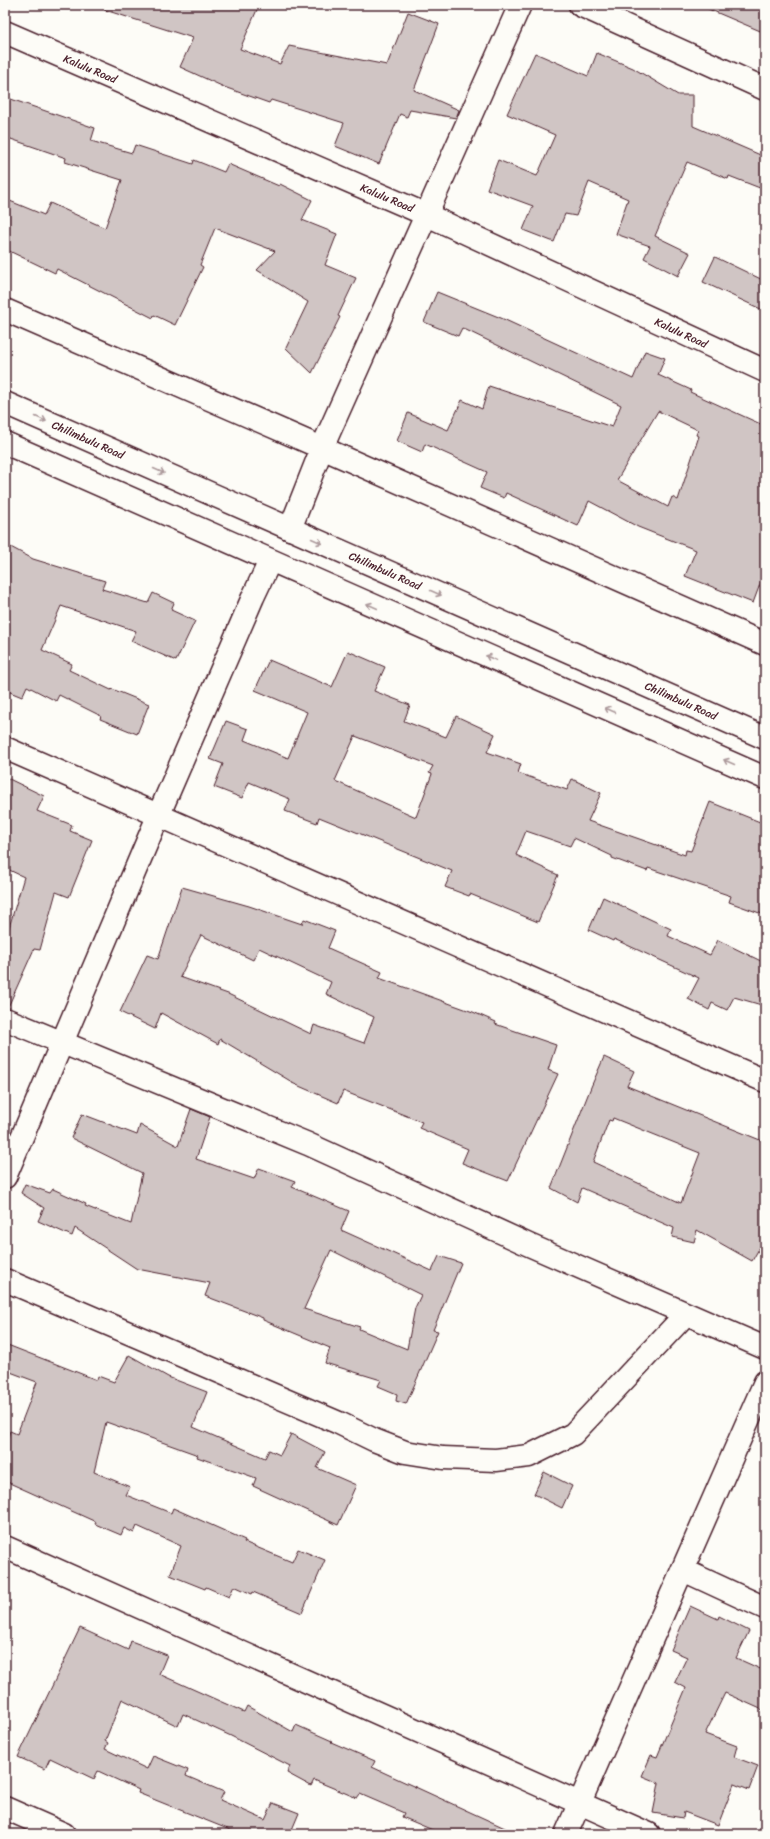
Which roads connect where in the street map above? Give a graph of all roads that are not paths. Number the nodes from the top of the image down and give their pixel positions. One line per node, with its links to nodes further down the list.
1 (520, 5): 5 (street)
2 (580, 5): 4 (street)
3 (5, 32): 5 (street, Kalulu Road)
4 (765, 89)
5 (427, 215): 7 (street, Kalulu Road); 10 (street)
6 (5, 310): 10 (street)
7 (765, 372)
8 (5, 403): 11 (street, Chilimbulu Road, one-way to 11)
9 (5, 444): 12 (street)
10 (322, 448): 11 (street); 13 (street)
11 (290, 529): 14 (street, Chilimbulu Road, one-way to 14)
12 (270, 561): 16 (street, one-way to 12); 17 (street)
13 (765, 644)
14 (765, 738)
15 (5, 748): 17 (street)
16 (765, 778)
17 (158, 814): 19 (street); 20 (street)
18 (5, 1019): 19 (street)
19 (61, 1043): 21 (street); 23 (street)
20 (765, 1081)
21 (5, 1177)
22 (5, 1280): 23 (street)
23 (686, 1314): 24 (street)
24 (765, 1348)
25 (765, 1382): 27 (street)
26 (5, 1547): 29 (street)
27 (683, 1570): 28 (street); 29 (street)
28 (765, 1608)
29 (579, 1803): 32 (street); 33 (street)
30 (5, 1808): 31 (street)
31 (64, 1834)
32 (566, 1834)
33 (649, 1834)

